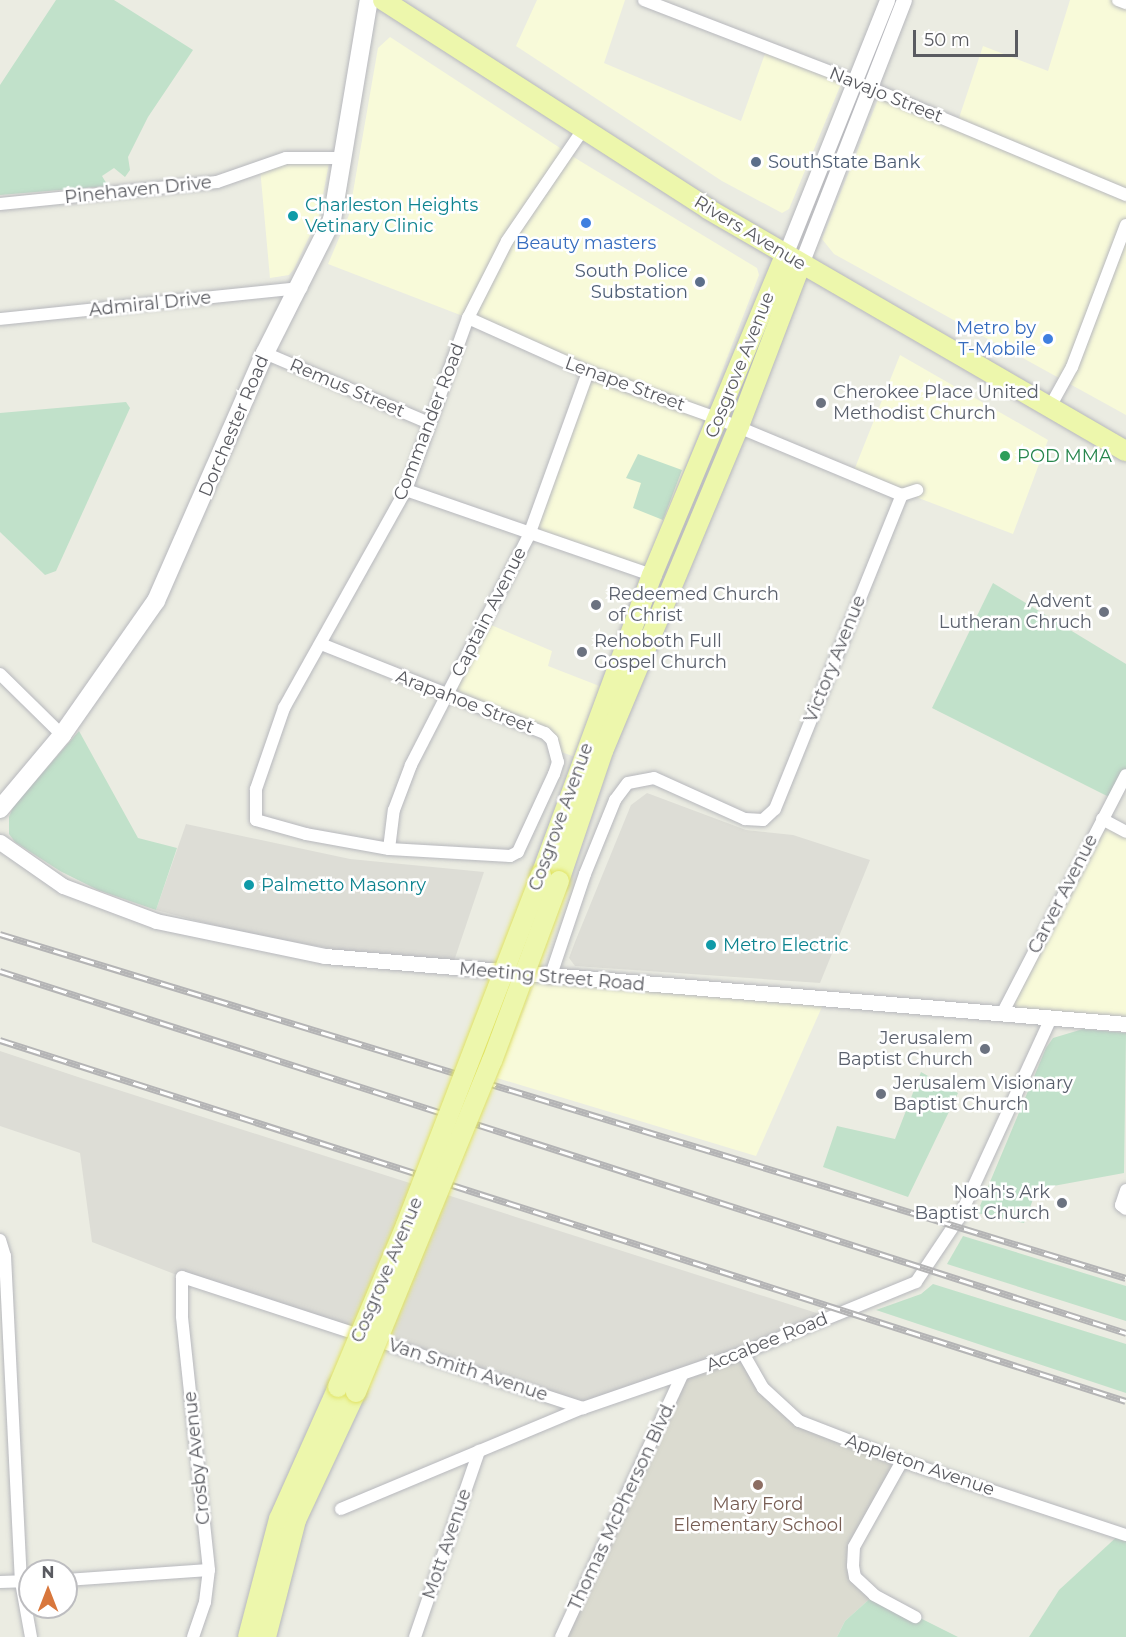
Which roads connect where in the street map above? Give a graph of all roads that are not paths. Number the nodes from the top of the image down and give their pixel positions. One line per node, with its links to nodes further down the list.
1 (369, 0): 10 (main road, Dorchester Road)
2 (383, 0): 9 (main road, Rivers Avenue)
3 (644, 0): 8 (street, Navajo Street)
4 (887, 0): 8 (street, Cosgrove Avenue)
5 (904, 0): 8 (street, Cosgrove Avenue)
6 (1118, 0): 7 (street)
7 (1126, 3)
8 (863, 85): 11 (street, Navajo Street); 14 (street, Cosgrove Avenue)
9 (582, 131): 14 (main road, Rivers Avenue); 16 (street, Commander Road)
10 (345, 158): 12 (street, Pinehaven Drive); 15 (main road, Dorchester Road)
11 (1126, 195)
12 (0, 204)
13 (1126, 225): 20 (street)
14 (793, 260): 20 (main road, Rivers Avenue); 21 (main road, Cosgrove Avenue); 23 (main road, Cosgrove Avenue)
15 (301, 288): 17 (street, Admiral Drive); 18 (main road, Dorchester Road)
16 (468, 318): 19 (street, Lenape Street); 22 (street, Commander Road)
17 (0, 319)
18 (265, 353): 22 (street, Remus Street); 33 (main road, Dorchester Road)
19 (588, 372): 21 (street, Lenape Street); 28 (street, Captain Avenue)
20 (1051, 405): 24 (main road, Rivers Avenue)
21 (719, 418): 23 (street, Lenape Street); 29 (main road, Cosgrove Avenue)
22 (429, 423): 25 (street, Commander Road)
23 (739, 426): 27 (street, Lenape Street); 40 (main road, Cosgrove Avenue)
24 (1126, 451)
25 (406, 490): 28 (street); 30 (street, Commander Road)
26 (917, 490): 27 (street)
27 (902, 495): 41 (street, Victory Avenue)
28 (529, 535): 29 (street); 32 (street, Captain Avenue)
29 (652, 575): 40 (main road, Cosgrove Avenue)
30 (321, 644): 32 (street, Arapahoe Street); 39 (street, Commander Road)
31 (0, 674): 33 (street)
32 (446, 696): 39 (street, Captain Avenue); 39 (street, Arapahoe Street)
33 (62, 735): 35 (main road, Dorchester Road)
34 (1126, 775): 36 (street, Carver Avenue)
35 (0, 809)
36 (1102, 819): 37 (street); 42 (street, Carver Avenue)
37 (1126, 832)
38 (0, 842): 41 (street, Meeting Street Road)
39 (389, 849)
40 (550, 878): 51 (main road, Cosgrove Avenue, bridge)
41 (550, 978): 42 (street, Meeting Street Road)
42 (1002, 1014): 43 (street, Meeting Street Road)
43 (1051, 1018): 44 (street, Meeting Street Road); 49 (street, Accabee Road)
44 (1126, 1024)
45 (1126, 1191): 46 (street)
46 (1124, 1207)
47 (0, 1240): 57 (street)
48 (182, 1277): 52 (street, Van Smith Avenue); 58 (street, Crosby Avenue)
49 (743, 1353): 50 (street, Accabee Road); 54 (street, Appleton Avenue)
50 (682, 1375): 52 (street, Accabee Road); 69 (street, Thomas McPherson Blvd.)
51 (347, 1389): 66 (main road, Cosgrove Avenue); 67 (main road, Cosgrove Avenue)
52 (583, 1408): 53 (street, Accabee Road)
53 (479, 1451): 55 (street, Accabee Road); 68 (street, Mott Avenue)
54 (902, 1461): 56 (street, Appleton Avenue); 62 (street)
55 (341, 1509)
56 (1126, 1535)
57 (25, 1559)
58 (209, 1570): 59 (street); 65 (street, Crosby Avenue)
59 (78, 1580)
60 (0, 1582): 61 (street)
61 (18, 1582)
62 (915, 1617)
63 (29, 1619): 64 (street)
64 (31, 1637)
65 (192, 1637)
66 (248, 1637)
67 (266, 1637)
68 (415, 1637)
69 (561, 1637)

